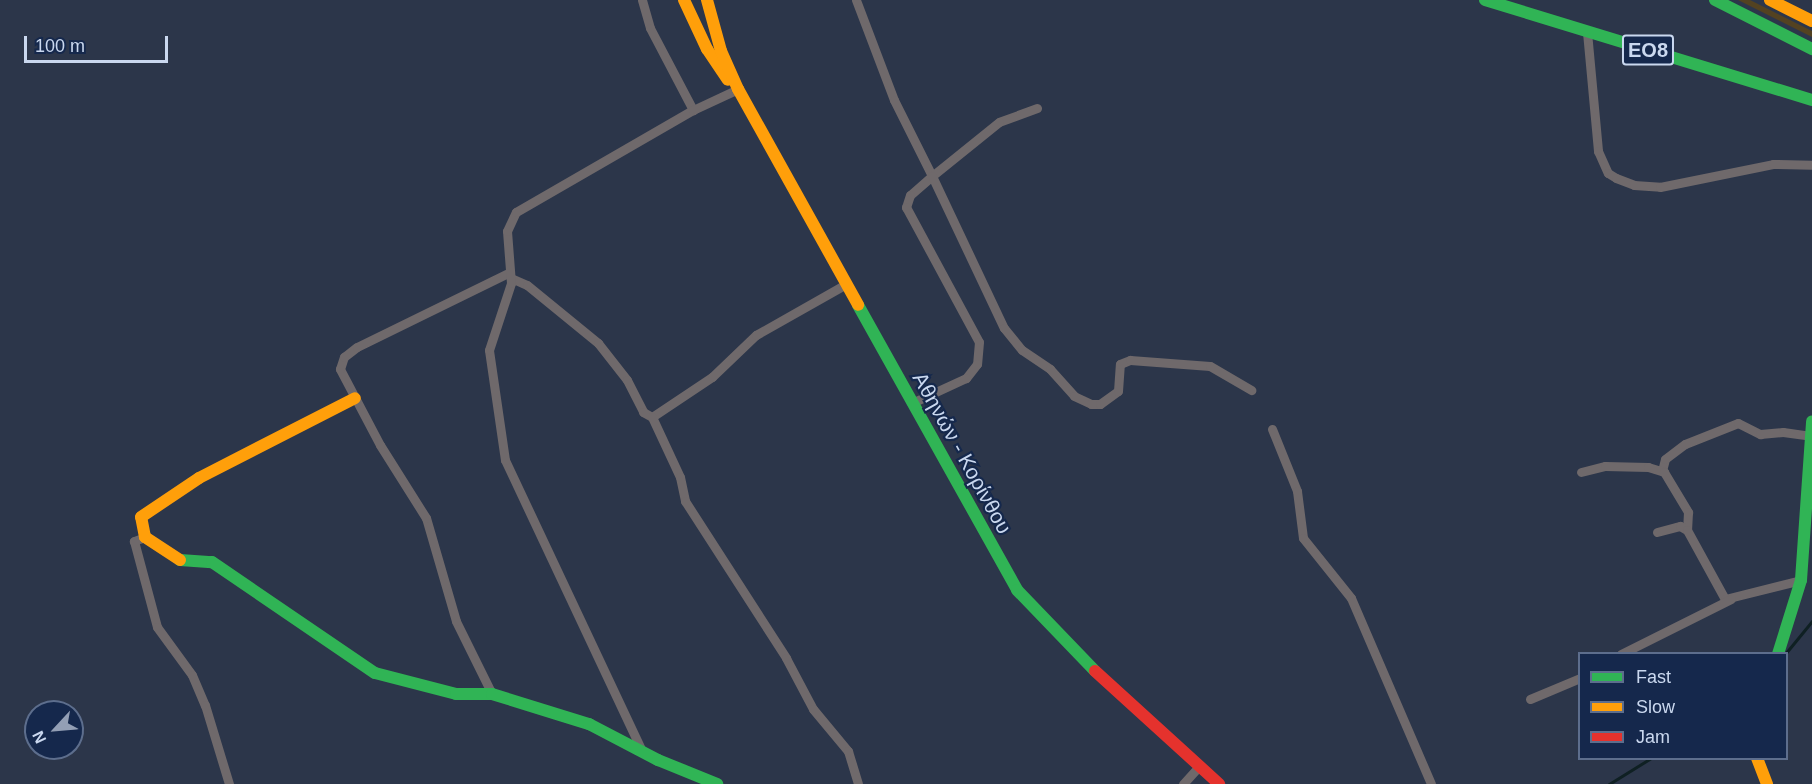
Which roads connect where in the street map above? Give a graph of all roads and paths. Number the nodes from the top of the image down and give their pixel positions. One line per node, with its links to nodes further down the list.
1 (642, 0): 15 (street)
2 (684, 0): 12 (main road, Αθηνών - Κορίνθου)
3 (707, 0): 12 (main road, Αθηνών - Κορίνθου)
4 (856, 0): 17 (street)
5 (1485, 0): 10 (main road, ΕΟ8)
6 (1715, 0): 11 (main road)
7 (1770, 0): 8 (main road)
8 (1783, 4): 9 (main road)
9 (1812, 21)
10 (1587, 32): 13 (main road, ΕΟ8); 16 (street)
11 (1812, 49)
12 (738, 89): 15 (street); 19 (main road, Αθηνών - Κορίνθου)
13 (1812, 100)
14 (1037, 108): 17 (street)
15 (693, 110): 18 (street)
16 (1812, 165)
17 (932, 176): 20 (street); 22 (street)
18 (511, 275): 21 (street); 23 (street); 39 (street)
19 (846, 284): 22 (main road, Αθηνών - Κορίνθου); 23 (street)
20 (1251, 390)
21 (355, 398): 31 (main road); 37 (street)
22 (912, 403): 41 (main road, Αθηνών - Κορίνθου)
23 (652, 417): 44 (street)
24 (1812, 421): 26 (main road)
25 (1272, 429): 47 (street)
26 (1811, 436): 27 (street); 32 (main road)
27 (1662, 471): 28 (street); 29 (street)
28 (1581, 472)
29 (1688, 530): 30 (street); 33 (street)
30 (1658, 532)
31 (145, 537): 37 (main road); 42 (street)
32 (1801, 580): 33 (street); 35 (main road)
33 (1731, 599): 34 (street)
34 (1625, 652)
35 (1779, 652)
36 (1578, 679): 38 (street)
37 (492, 694): 39 (main road)
38 (1530, 699)
39 (641, 749): 43 (main road)
40 (1757, 760): 48 (main road)
41 (1199, 766): 45 (street); 46 (main road, Αθηνών - Κορίνθου)
42 (229, 784)
43 (717, 784)
44 (858, 784)
45 (1183, 784)
46 (1219, 784)
47 (1431, 784)
48 (1767, 784)

